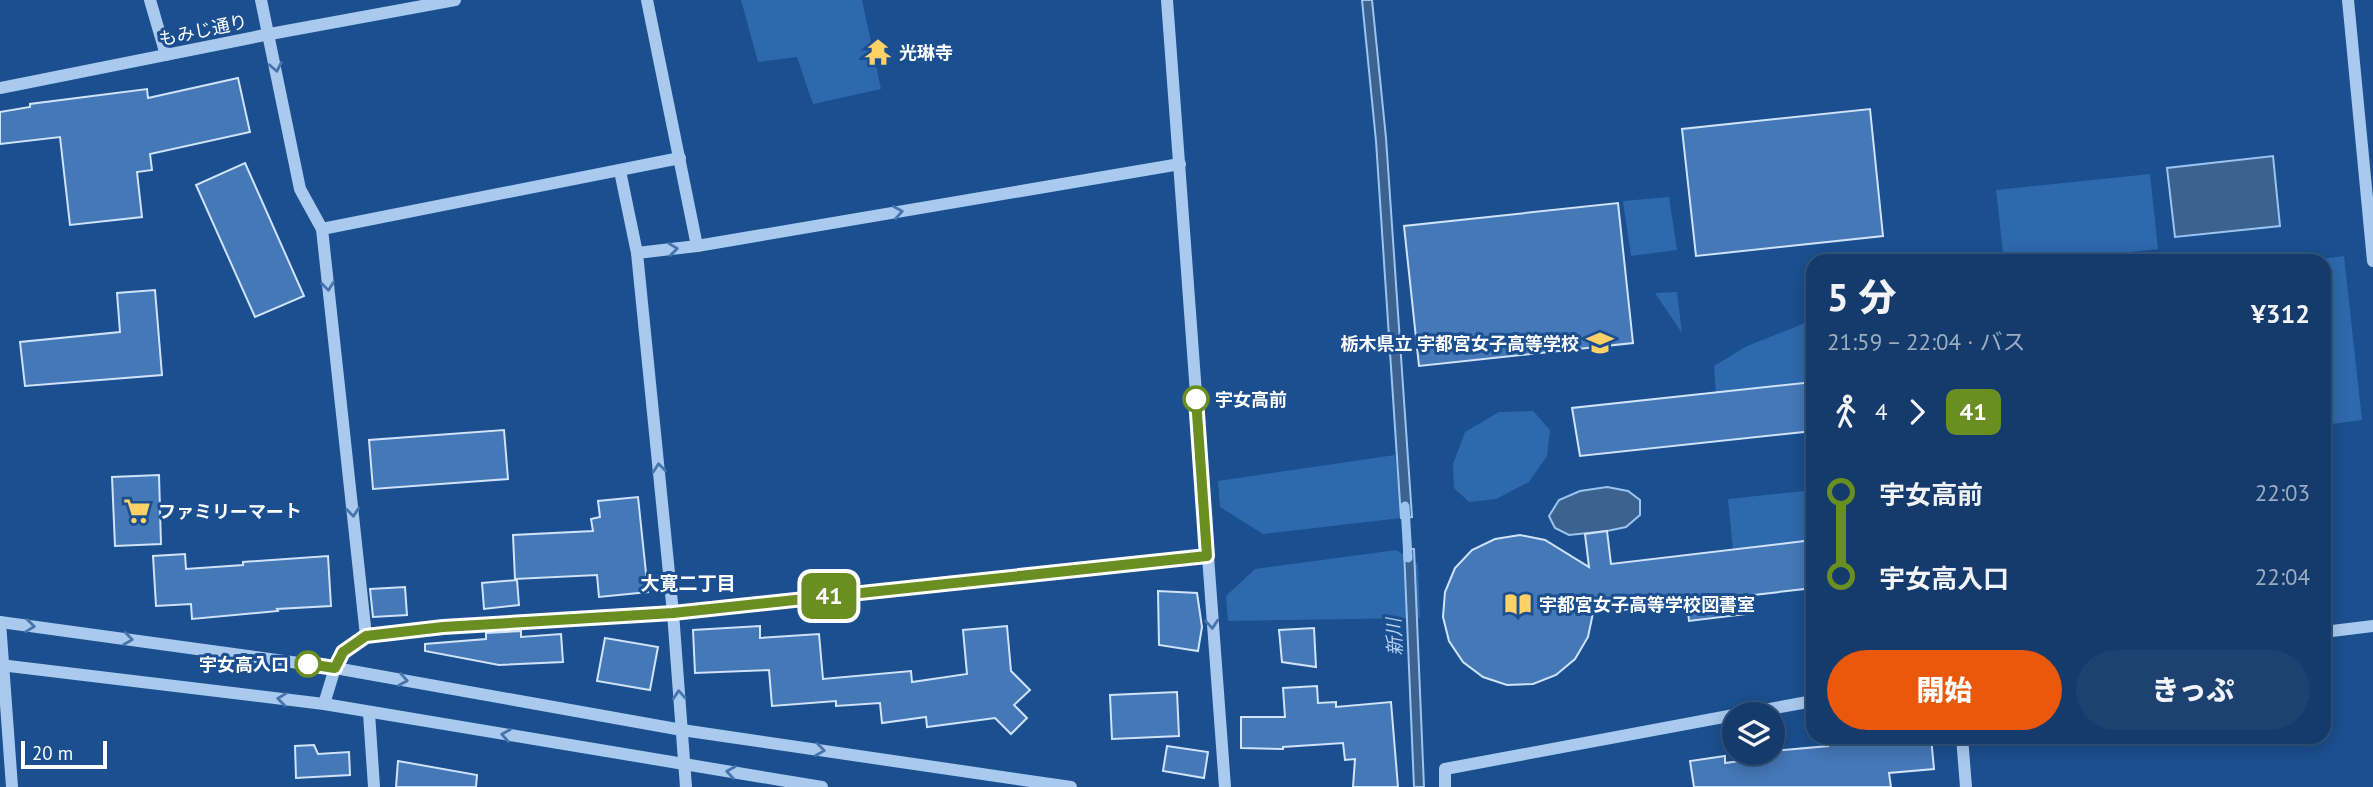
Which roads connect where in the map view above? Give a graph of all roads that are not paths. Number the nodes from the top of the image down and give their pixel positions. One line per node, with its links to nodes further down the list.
1 (150, 0): 8 (street)
2 (261, 0): 7 (street)
3 (455, 0): 7 (street, もみじ通り)
4 (647, 0): 10 (street)
5 (1167, 0): 11 (street)
6 (2348, 0): 14 (street)
7 (270, 34): 8 (street, もみじ通り); 13 (street, one-way to 13)
8 (166, 55): 9 (street, もみじ通り)
9 (0, 88)
10 (680, 158): 12 (street); 15 (street)
11 (1180, 164): 15 (street, one-way to 11); 18 (street)
12 (620, 171): 13 (street); 16 (street)
13 (322, 229): 23 (street, one-way to 23)
14 (2372, 236): 17 (street)
15 (697, 246): 16 (street, one-way to 15)
16 (637, 254): 19 (street, one-way to 16)
17 (2373, 261)
18 (1207, 556): 19 (street); 39 (street, one-way to 39)
19 (673, 613): 23 (street); 31 (street, one-way to 19)
20 (0, 622): 24 (street); 25 (street, one-way to 25)
21 (2373, 626): 22 (street)
22 (2331, 631)
23 (366, 636): 25 (street)
24 (2, 665): 27 (street, one-way to 24); 34 (street)
25 (335, 668): 27 (street); 31 (street, one-way to 31)
26 (1806, 702): 28 (street)
27 (324, 704): 29 (street)
28 (1785, 706)
29 (369, 713): 33 (street, one-way to 29); 35 (street)
30 (1722, 717): 40 (street)
31 (682, 730): 33 (street); 38 (street, one-way to 38)
32 (1963, 744): 41 (street)
33 (685, 765): 36 (street); 37 (street, one-way to 33)
34 (12, 787)
35 (374, 787)
36 (686, 787)
37 (822, 787)
38 (1071, 787)
39 (1225, 787)
40 (1445, 787)
41 (1966, 787)

